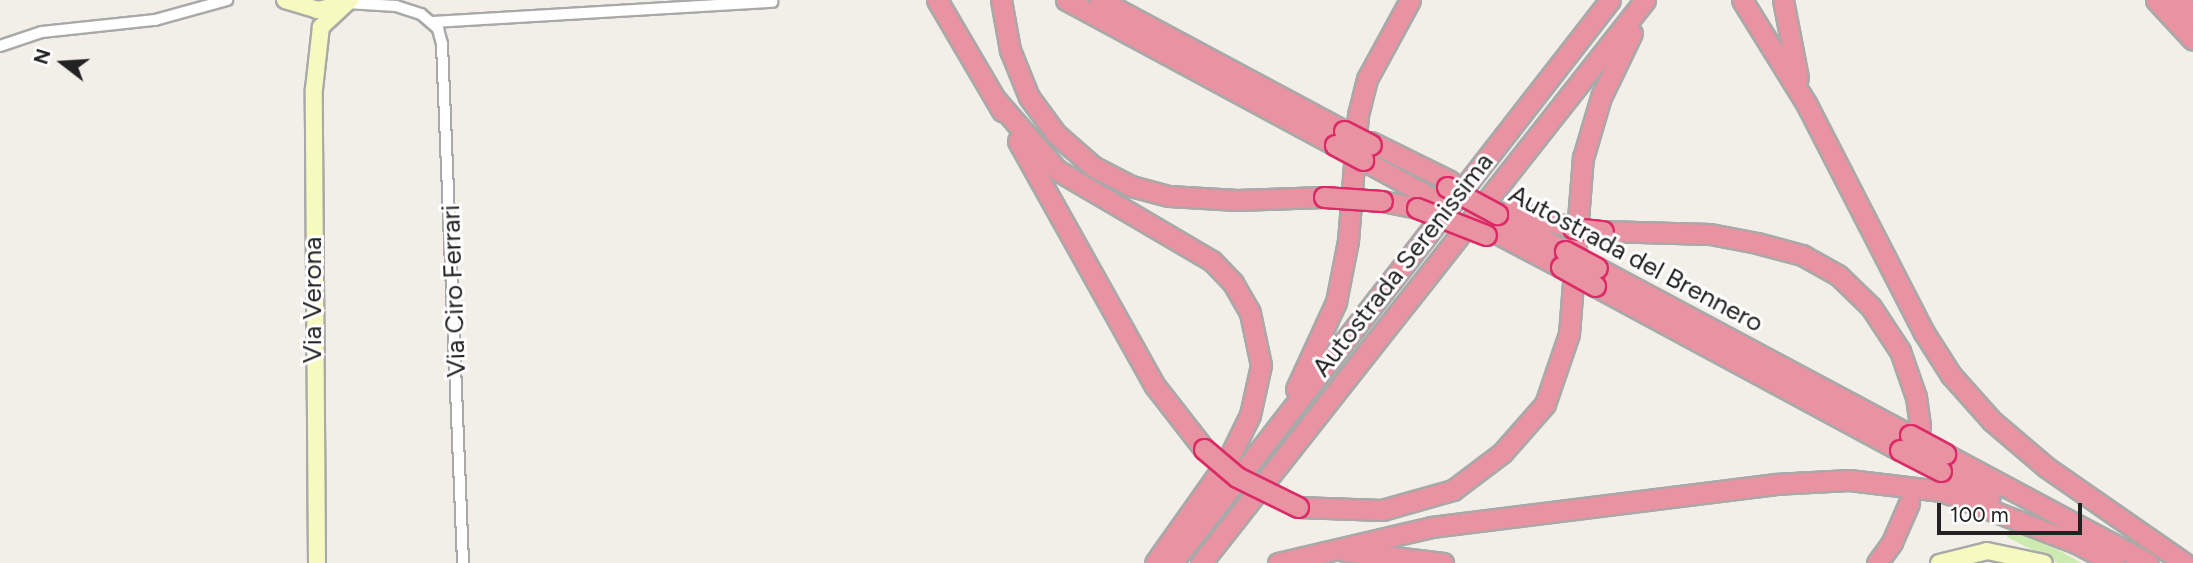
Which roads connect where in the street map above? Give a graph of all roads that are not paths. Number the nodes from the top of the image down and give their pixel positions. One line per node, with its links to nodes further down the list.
1 (228, 0): 23 (street)
2 (285, 0): 18 (street)
3 (937, 0): 24 (highway)
4 (1001, 0): 27 (highway, bridge)
5 (1066, 0): 26 (highway, Autostrada del Brennero)
6 (1100, 0): 26 (highway)
7 (1410, 0): 31 (highway)
8 (1610, 0): 31 (highway, Autostrada Serenissima)
9 (1645, 0): 39 (highway, Autostrada Serenissima)
10 (1657, 0): 24 (highway, bridge)
11 (1742, 0): 25 (highway)
12 (1783, 0): 25 (highway)
13 (2156, 0): 22 (highway)
14 (2179, 0): 19 (highway)
15 (347, 2): 17 (street); 18 (street); 21 (street)
16 (772, 2): 20 (street)
17 (392, 3): 20 (street)
18 (303, 9): 21 (street)
19 (2193, 16)
20 (433, 22): 36 (street, Via Ciro Ferrari)
21 (319, 36): 35 (street, Via Verona)
22 (2193, 40)
23 (0, 46)
24 (996, 100): 37 (highway)
25 (1807, 106): 47 (highway)
26 (1342, 135): 27 (highway, Autostrada del Brennero, bridge)
27 (1437, 194): 28 (highway, bridge); 28 (highway, Autostrada del Brennero, bridge)
28 (1492, 220): 29 (highway, Autostrada del Brennero); 29 (highway, Autostrada del Brennero); 30 (highway, bridge)
29 (1563, 259): 30 (highway, Autostrada del Brennero, bridge)
30 (1910, 438): 32 (highway, Autostrada del Brennero, bridge)
31 (1254, 459): 38 (highway, Autostrada Serenissima)
32 (1943, 472): 33 (highway); 45 (highway, Autostrada del Brennero); 46 (highway, Autostrada del Brennero)
33 (1908, 494): 34 (highway); 42 (highway)
34 (1319, 551): 40 (highway); 41 (highway)
35 (317, 563)
36 (463, 563)
37 (1155, 563)
38 (1172, 563)
39 (1201, 563)
40 (1278, 563)
41 (1443, 563)
42 (1877, 563)
43 (1939, 563): 44 (street)
44 (2044, 563)
45 (2114, 563)
46 (2148, 563)
47 (2184, 563)

